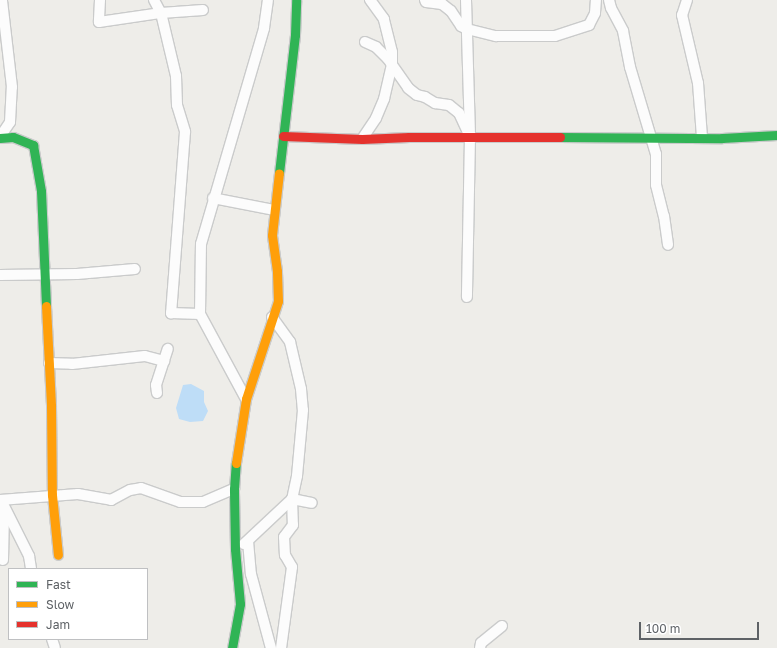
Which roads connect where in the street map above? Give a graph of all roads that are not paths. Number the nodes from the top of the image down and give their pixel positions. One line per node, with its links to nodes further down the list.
1 (2, 0): 19 (street)
2 (100, 0): 13 (street)
3 (154, 0): 13 (street)
4 (268, 0): 24 (street)
5 (296, 0): 18 (street)
6 (370, 0): 16 (street)
7 (425, 0): 14 (street)
8 (466, 0): 14 (street)
9 (596, 0): 14 (street)
10 (609, 0): 21 (street)
11 (687, 0): 22 (street)
12 (203, 10): 13 (street)
13 (161, 13): 31 (street)
14 (467, 28): 20 (street)
15 (365, 42): 16 (street)
16 (392, 65): 20 (street); 23 (street)
17 (777, 135): 22 (street)
18 (282, 136): 23 (street); 25 (street)
19 (0, 137): 28 (street)
20 (470, 137): 21 (street); 23 (street); 30 (street)
21 (650, 137): 22 (street); 26 (street)
22 (702, 137)
23 (362, 139)
24 (213, 198): 25 (street); 31 (street)
25 (274, 210): 32 (street)
26 (668, 245)
27 (135, 269): 28 (street)
28 (44, 274): 29 (street); 35 (street)
29 (0, 275)
30 (468, 297)
31 (200, 314): 37 (street)
32 (272, 317): 37 (street); 40 (street)
33 (168, 349): 34 (street)
34 (164, 361): 35 (street); 36 (street)
35 (49, 363): 39 (street)
36 (157, 393)
37 (246, 399): 38 (street)
38 (234, 489): 39 (street); 44 (street)
39 (52, 495): 41 (street); 45 (street)
40 (292, 499): 42 (street); 43 (street); 51 (street)
41 (2, 502): 46 (street); 47 (street)
42 (312, 503)
43 (248, 541): 44 (street); 50 (street)
44 (236, 549): 49 (street)
45 (58, 555)
46 (3, 560)
47 (31, 568)
48 (502, 626): 52 (street)
49 (232, 648)
50 (271, 648)
51 (281, 648)
52 (480, 648)

